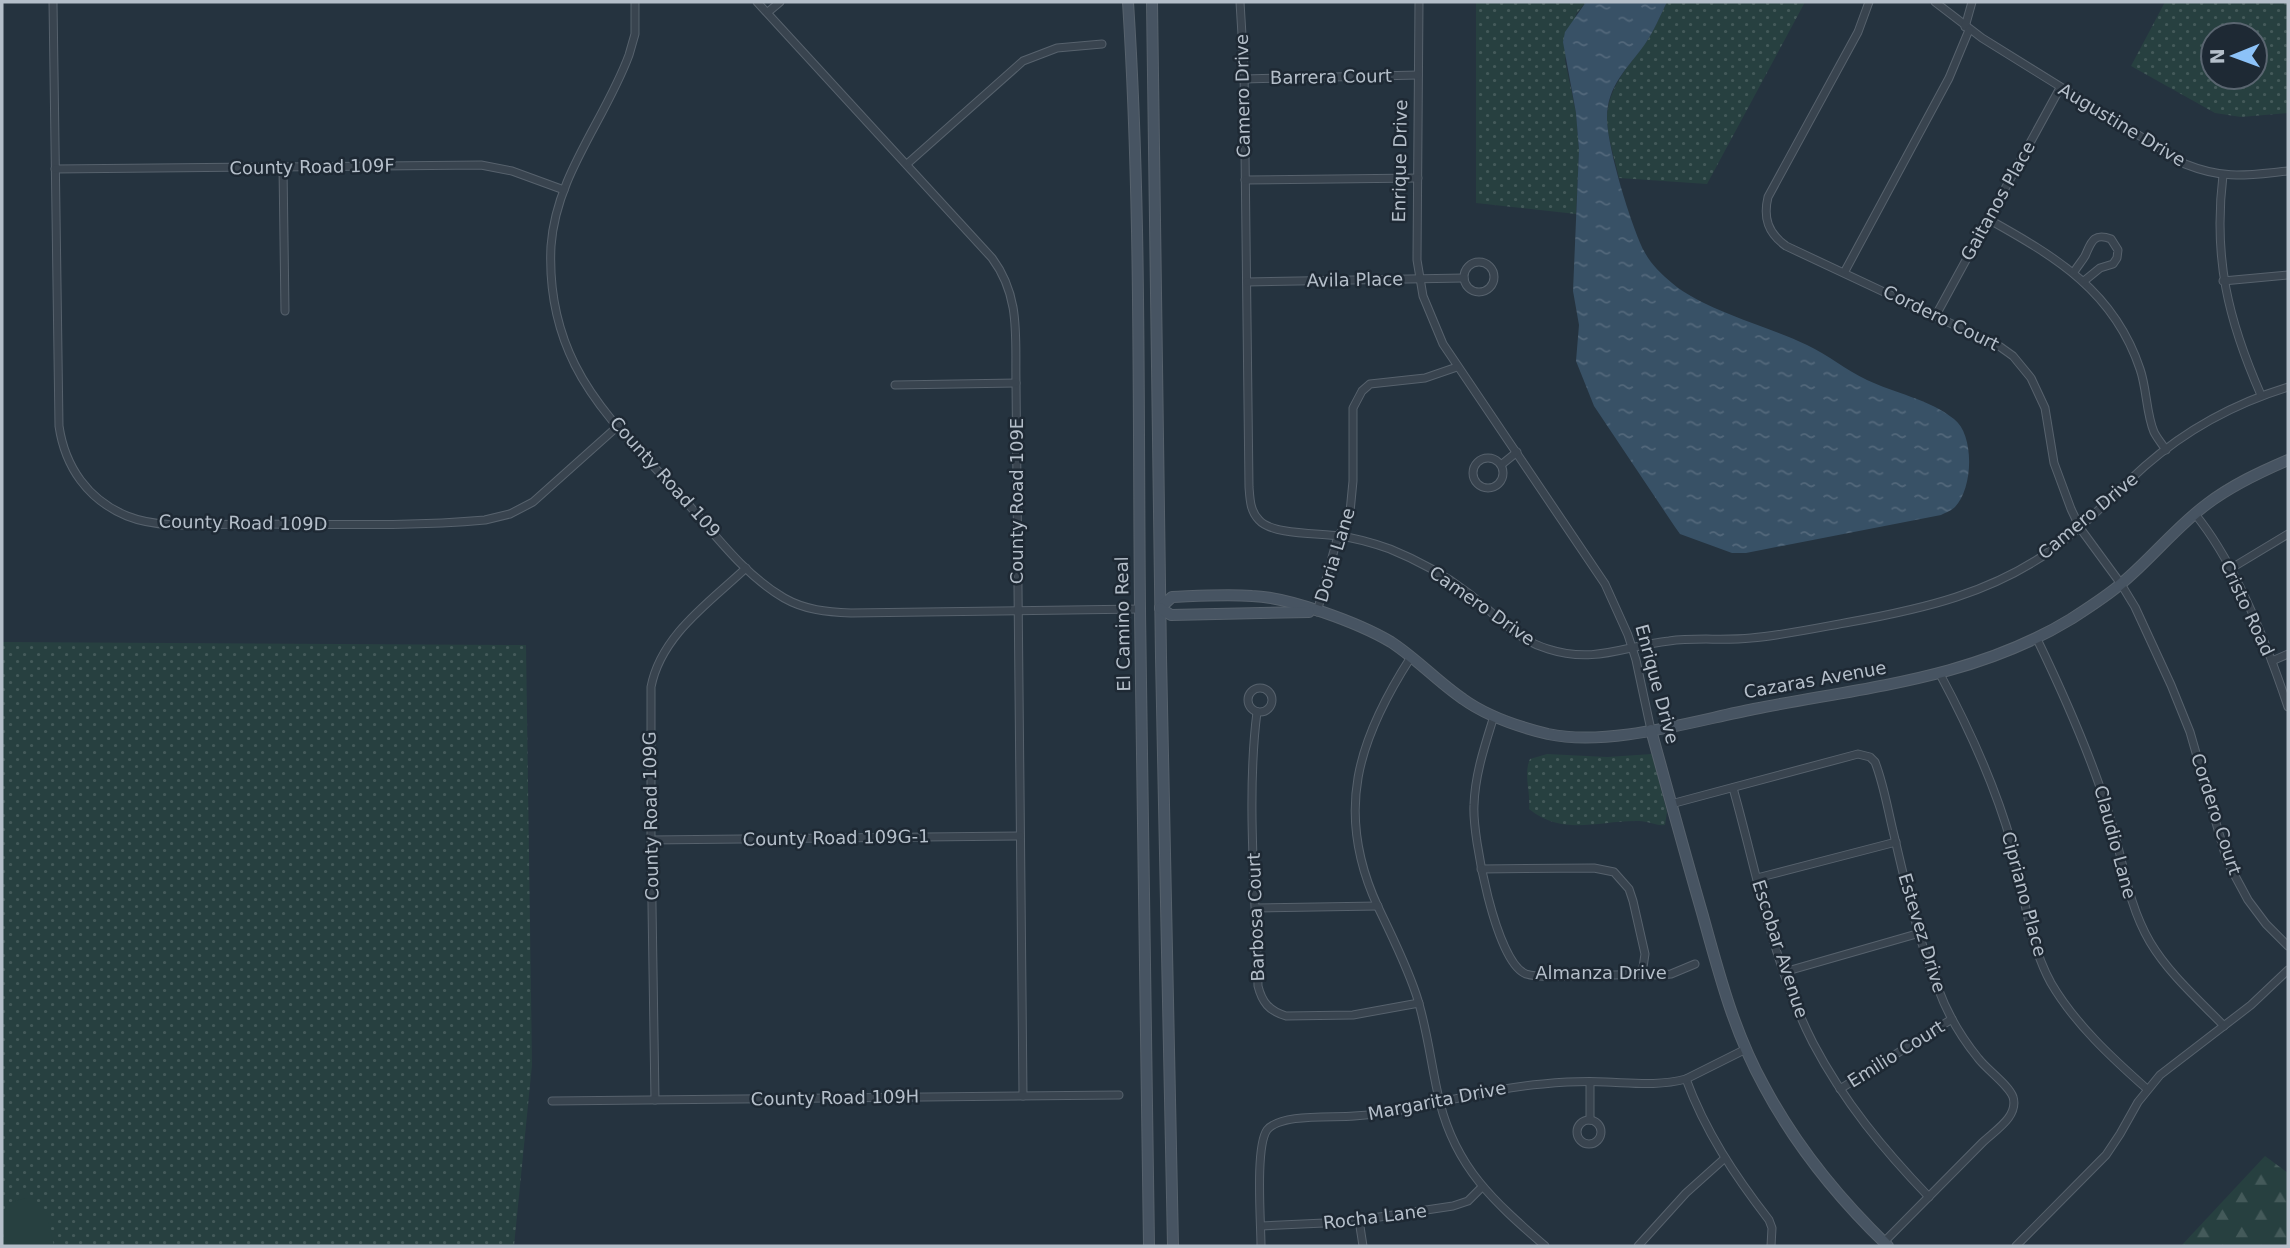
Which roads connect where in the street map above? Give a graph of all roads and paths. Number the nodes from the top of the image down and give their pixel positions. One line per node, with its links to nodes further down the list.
1 (53, 2): 20 (street, County Road 109D)
2 (635, 2): 25 (street, County Road 109)
3 (757, 2): 12 (street, County Road 109E)
4 (780, 2): 12 (street)
5 (1128, 2): 55 (main road, El Camino Real)
6 (1152, 2): 54 (main road)
7 (1240, 2): 16 (street, Camero Drive)
8 (1419, 2): 15 (street, Enrique Drive)
9 (1868, 2): 27 (street, Cordero Court)
10 (1936, 2): 13 (street, Augustine Drive)
11 (1972, 2): 13 (street)
12 (768, 12): 18 (street, County Road 109E)
13 (1967, 28): 17 (street, Augustine Drive); 27 (street)
14 (1102, 44): 18 (street)
15 (1418, 75): 16 (street, Barrera Court); 23 (street, Enrique Drive)
16 (1244, 79): 24 (street, Camero Drive)
17 (2060, 88): 22 (street, Augustine Drive); 26 (street, Gaitanos Place)
18 (907, 164): 38 (street, County Road 109E)
19 (283, 167): 20 (street, County Road 109F); 25 (street, County Road 109F); 35 (street)
20 (55, 169): 42 (street, County Road 109D)
21 (2288, 171): 22 (street, Augustine Drive)
22 (2223, 175): 33 (street)
23 (1418, 178): 24 (street); 31 (street, Enrique Drive)
24 (1245, 180): 34 (street, Camero Drive)
25 (564, 190): 42 (street, County Road 109)
26 (1988, 219): 28 (street); 36 (street, Gaitanos Place)
27 (1845, 271): 36 (street, Cordero Court)
28 (2074, 272): 32 (street); 32 (street)
29 (2288, 275): 33 (street)
30 (1464, 278): 30 (street, Avila Place); 31 (street, Avila Place)
31 (1420, 279): 34 (street, Avila Place); 37 (street, Enrique Drive)
32 (2084, 281): 43 (street)
33 (2223, 281): 41 (street)
34 (1247, 282): 50 (street, Camero Drive)
35 (285, 310)
36 (1936, 315): 48 (street, Cordero Court)
37 (1457, 367): 44 (street, Enrique Drive); 50 (street, Doria Lane)
38 (1016, 383): 39 (street); 56 (street, County Road 109E)
39 (895, 385)
40 (2288, 387): 41 (street, Camero Drive)
41 (2261, 396): 43 (street, Camero Drive)
42 (618, 426): 51 (street, County Road 109)
43 (2166, 450): 48 (street, Camero Drive)
44 (1517, 452): 46 (street); 59 (street, Enrique Drive)
45 (2288, 460): 47 (main road, Cazaras Avenue)
46 (1501, 465): 46 (street)
47 (2195, 514): 52 (street, Cristo Road); 53 (main road, Cazaras Avenue)
48 (2080, 528): 53 (street, Cordero Court); 59 (street, Camero Drive)
49 (2288, 534): 52 (street)
50 (1338, 536): 57 (street, Doria Lane); 59 (street, Camero Drive)
51 (746, 568): 56 (street, County Road 109); 71 (street, County Road 109G)
52 (2230, 569): 62 (street, Cristo Road)
53 (2121, 584): 58 (main road, Cazaras Avenue); 78 (street, Cordero Court)
54 (1160, 608): 55 (main road); 57 (main road, Cazaras Avenue); 57 (main road, Cazaras Avenue); 104 (main road)
55 (1140, 609): 56 (street, County Road 109); 103 (main road, El Camino Real)
56 (1018, 612): 70 (street, County Road 109E)
57 (1317, 612): 61 (main road, Cazaras Avenue)
58 (2037, 639): 63 (main road, Cazaras Avenue); 85 (street, Claudio Lane)
59 (1632, 649): 67 (street, Enrique Drive)
60 (2288, 654): 62 (street)
61 (1411, 657): 66 (main road, Cazaras Avenue); 75 (street)
62 (2272, 661): 64 (street, Cristo Road)
63 (1940, 674): 67 (main road, Cazaras Avenue); 90 (street, Cipriano Place)
64 (2288, 707)
65 (1257, 712): 76 (street, Barbosa Court)
66 (1494, 716): 67 (main road, Cazaras Avenue); 73 (street, Almanza Drive)
67 (1651, 730): 69 (main road, Enrique Drive)
68 (1733, 788): 69 (street, Estevez Drive); 72 (street, Estevez Drive); 74 (street, Escobar Avenue)
69 (1671, 804): 86 (main road, Enrique Drive)
70 (1020, 836): 71 (street, County Road 109G-1); 92 (street, County Road 109E)
71 (651, 840): 93 (street, County Road 109G)
72 (1896, 842): 74 (street); 77 (street, Estevez Drive)
73 (1481, 869): 82 (street, Almanza Drive); 82 (street)
74 (1757, 877): 81 (street, Escobar Avenue)
75 (1378, 906): 76 (street); 83 (street)
76 (1256, 908): 83 (street, Barbosa Court)
77 (1920, 933): 81 (street); 84 (street, Estevez Drive)
78 (2288, 946)
79 (1695, 964): 82 (street, Almanza Drive)
80 (2288, 971): 85 (street)
81 (1784, 972): 89 (street, Escobar Avenue)
82 (1642, 974)
83 (1419, 1003): 95 (street)
84 (1952, 1019): 89 (street, Emilio Court); 99 (street, Estevez Drive)
85 (2224, 1026): 90 (street)
86 (1746, 1049): 87 (street, Margarita Drive); 102 (main road, Enrique Drive)
87 (1686, 1079): 88 (street, Margarita Drive); 97 (street)
88 (1590, 1082): 95 (street, Margarita Drive); 96 (street)
89 (1840, 1089): 99 (street, Escobar Avenue)
90 (2147, 1089): 110 (street)
91 (1119, 1095): 92 (street, County Road 109H)
92 (1023, 1097): 93 (street, County Road 109H)
93 (655, 1100): 94 (street, County Road 109H)
94 (551, 1101)
95 (1440, 1102): 98 (street); 101 (street, Margarita Drive)
96 (1590, 1120)
97 (1724, 1158): 108 (street); 109 (street)
98 (1482, 1188): 100 (street, Rocha Lane); 107 (street)
99 (1929, 1197): 102 (street, Estevez Drive)
100 (1359, 1220): 101 (street, Rocha Lane); 106 (street)
101 (1261, 1226): 105 (street, Margarita Drive)
102 (1886, 1244)
103 (1149, 1246)
104 (1172, 1246)
105 (1261, 1246)
106 (1363, 1246)
107 (1545, 1246)
108 (1638, 1246)
109 (1771, 1246)
110 (2016, 1246)

